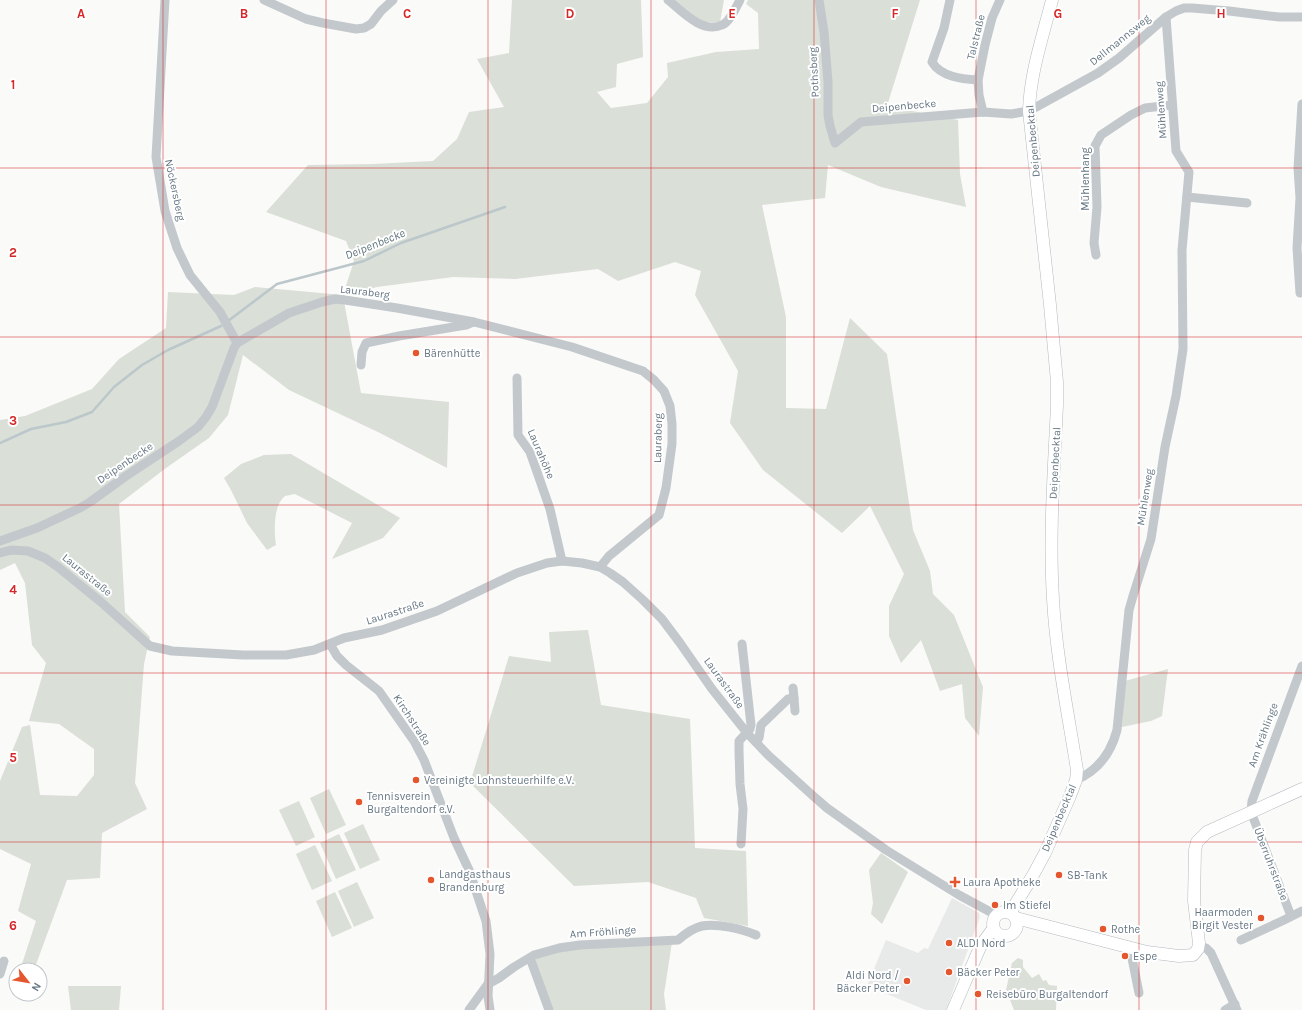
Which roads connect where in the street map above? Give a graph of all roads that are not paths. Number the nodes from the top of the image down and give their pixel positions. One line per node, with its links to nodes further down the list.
1 (165, 0): 24 (street, Nöckersberg)
2 (264, 0): 3 (street)
3 (393, 0)
4 (668, 0): 5 (street)
5 (740, 0)
6 (819, 0): 17 (street, Pothsberg)
7 (950, 0): 12 (street)
8 (1000, 0): 12 (street, Talstraße)
9 (1052, 0): 15 (main road, Deipenbecktal)
10 (1166, 17): 11 (street, Dellmannsweg); 14 (street, Mühlenweg); 15 (street, Dellmannsweg)
11 (1302, 17)
12 (978, 80): 16 (street, Talstraße)
13 (1302, 104): 19 (street)
14 (1172, 105): 18 (street, Mühlenweg); 21 (street, Mühlenhang)
15 (1029, 111): 16 (street); 39 (main road, Deipenbecktal)
16 (982, 112): 17 (street, Deipenbecke)
17 (835, 143)
18 (1187, 197): 20 (street); 39 (street, Mühlenweg)
19 (1301, 198): 22 (street)
20 (1247, 203)
21 (1096, 255)
22 (1300, 293)
23 (474, 322): 24 (street, Lauraberg); 25 (street, Lauraberg); 30 (street, Lauraberg)
24 (237, 343): 27 (street, Deipenbecke)
25 (361, 365)
26 (517, 378): 29 (street, Laurahöhe)
27 (0, 541)
28 (0, 553): 31 (street, Laurastraße)
29 (562, 561): 30 (street, Laurastraße); 31 (street, Laurastraße)
30 (600, 567): 37 (street, Laurastraße)
31 (330, 644): 55 (street, Kirchstraße)
32 (742, 644): 37 (street, Laurastraße)
33 (1302, 666): 41 (street, Am Krählinge)
34 (794, 688): 35 (street)
35 (794, 698): 36 (street); 38 (street)
36 (795, 711)
37 (747, 733): 38 (street, Laurastraße); 42 (street, Laurastraße)
38 (756, 742): 44 (street, Laurastraße)
39 (1076, 780): 46 (main road, Deipenbecktal)
40 (1302, 789): 41 (main road)
41 (1251, 812): 45 (street, Überruhrstraße); 50 (main road)
42 (741, 844)
43 (1302, 910): 45 (street)
44 (996, 915): 46 (main road); 47 (main road)
45 (1291, 916): 49 (street)
46 (1014, 920): 47 (main road); 51 (main road)
47 (996, 932): 61 (main road)
48 (756, 935): 52 (street, Am Fröhlinge)
49 (1241, 940)
50 (1198, 947): 51 (main road); 57 (street)
51 (1130, 948): 56 (street)
52 (530, 958): 55 (street, Am Fröhlinge); 60 (street)
53 (4, 961): 54 (street)
54 (0, 974)
55 (488, 984): 58 (street, Am Fröhlinge); 59 (street, Kirchstraße)
56 (1139, 993)
57 (1236, 1007): 62 (street)
58 (469, 1010)
59 (490, 1010)
60 (549, 1010)
61 (953, 1010)
62 (1225, 1010)

